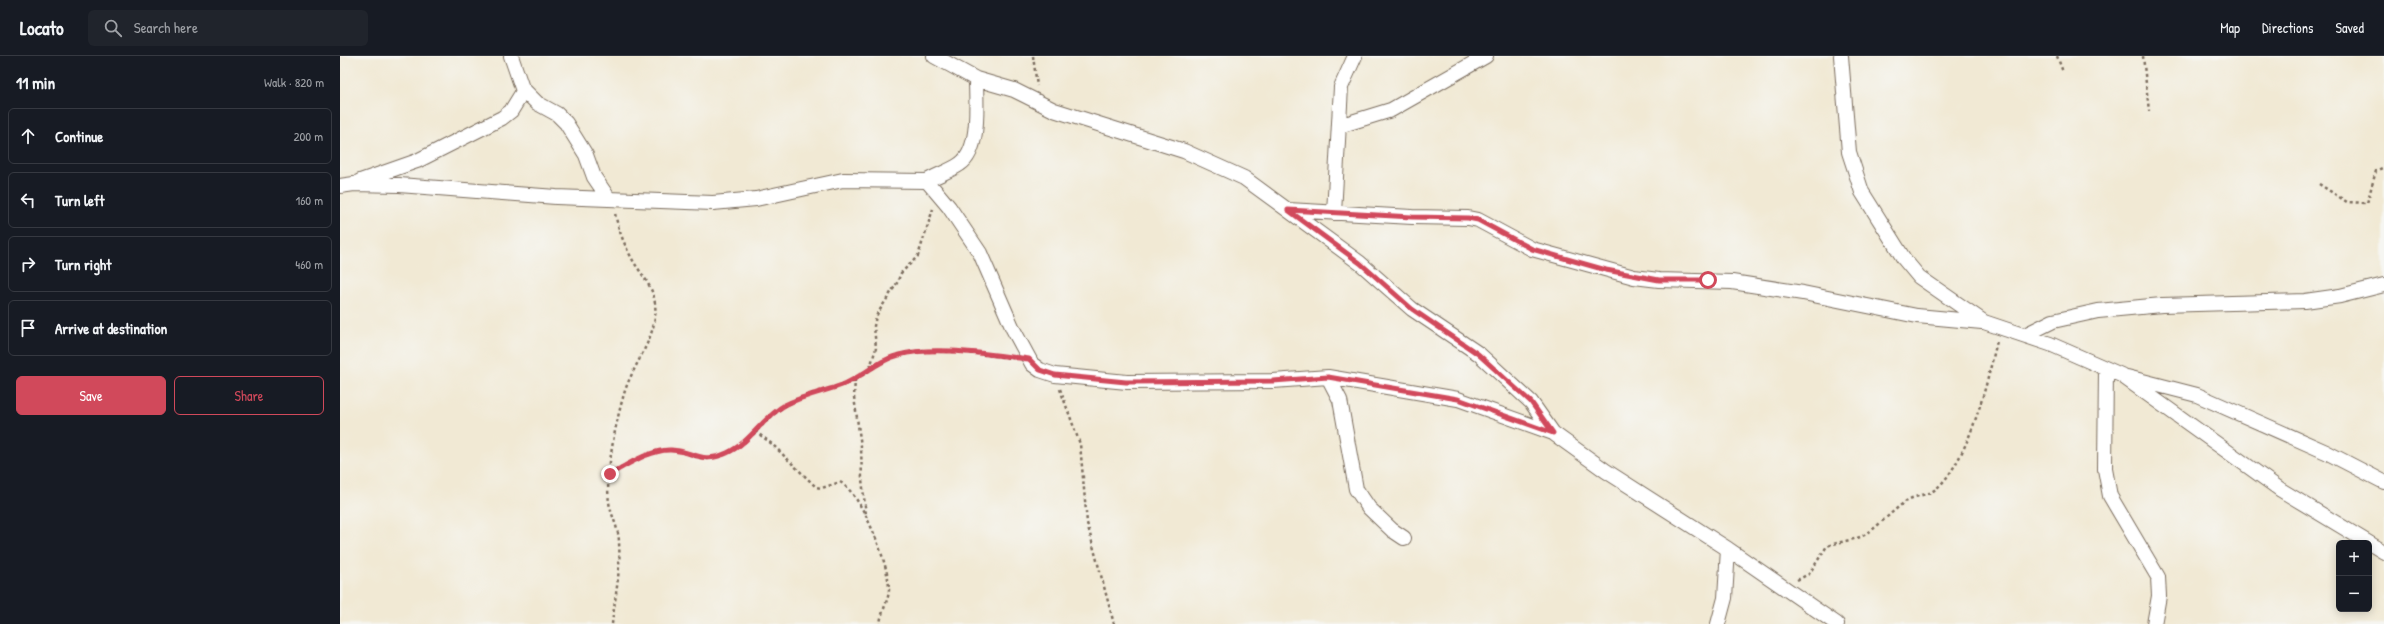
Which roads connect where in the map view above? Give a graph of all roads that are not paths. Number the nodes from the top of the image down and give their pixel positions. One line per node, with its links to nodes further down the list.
1 (511, 56): 7 (street)
2 (934, 56): 6 (street)
3 (1354, 56): 8 (street)
4 (1486, 56): 8 (street)
5 (1841, 56): 15 (street)
6 (976, 79): 9 (street); 12 (street)
7 (524, 90): 10 (street); 11 (street)
8 (1339, 126): 13 (street)
9 (926, 181): 11 (street); 19 (street)
10 (347, 185): 11 (street)
11 (611, 199)
12 (1288, 210): 13 (street); 20 (street)
13 (1334, 213): 15 (street)
14 (2384, 286): 16 (street)
15 (1984, 322): 16 (street)
16 (2025, 334): 17 (street)
17 (2106, 369): 18 (street); 27 (street)
18 (2121, 375): 21 (street); 24 (street)
19 (1328, 377): 20 (street); 22 (street)
20 (1553, 433): 23 (street)
21 (2384, 482)
22 (1404, 538)
23 (1728, 549): 25 (street); 26 (street)
24 (2384, 552)
25 (1718, 624)
26 (1837, 624)
27 (2154, 624)

